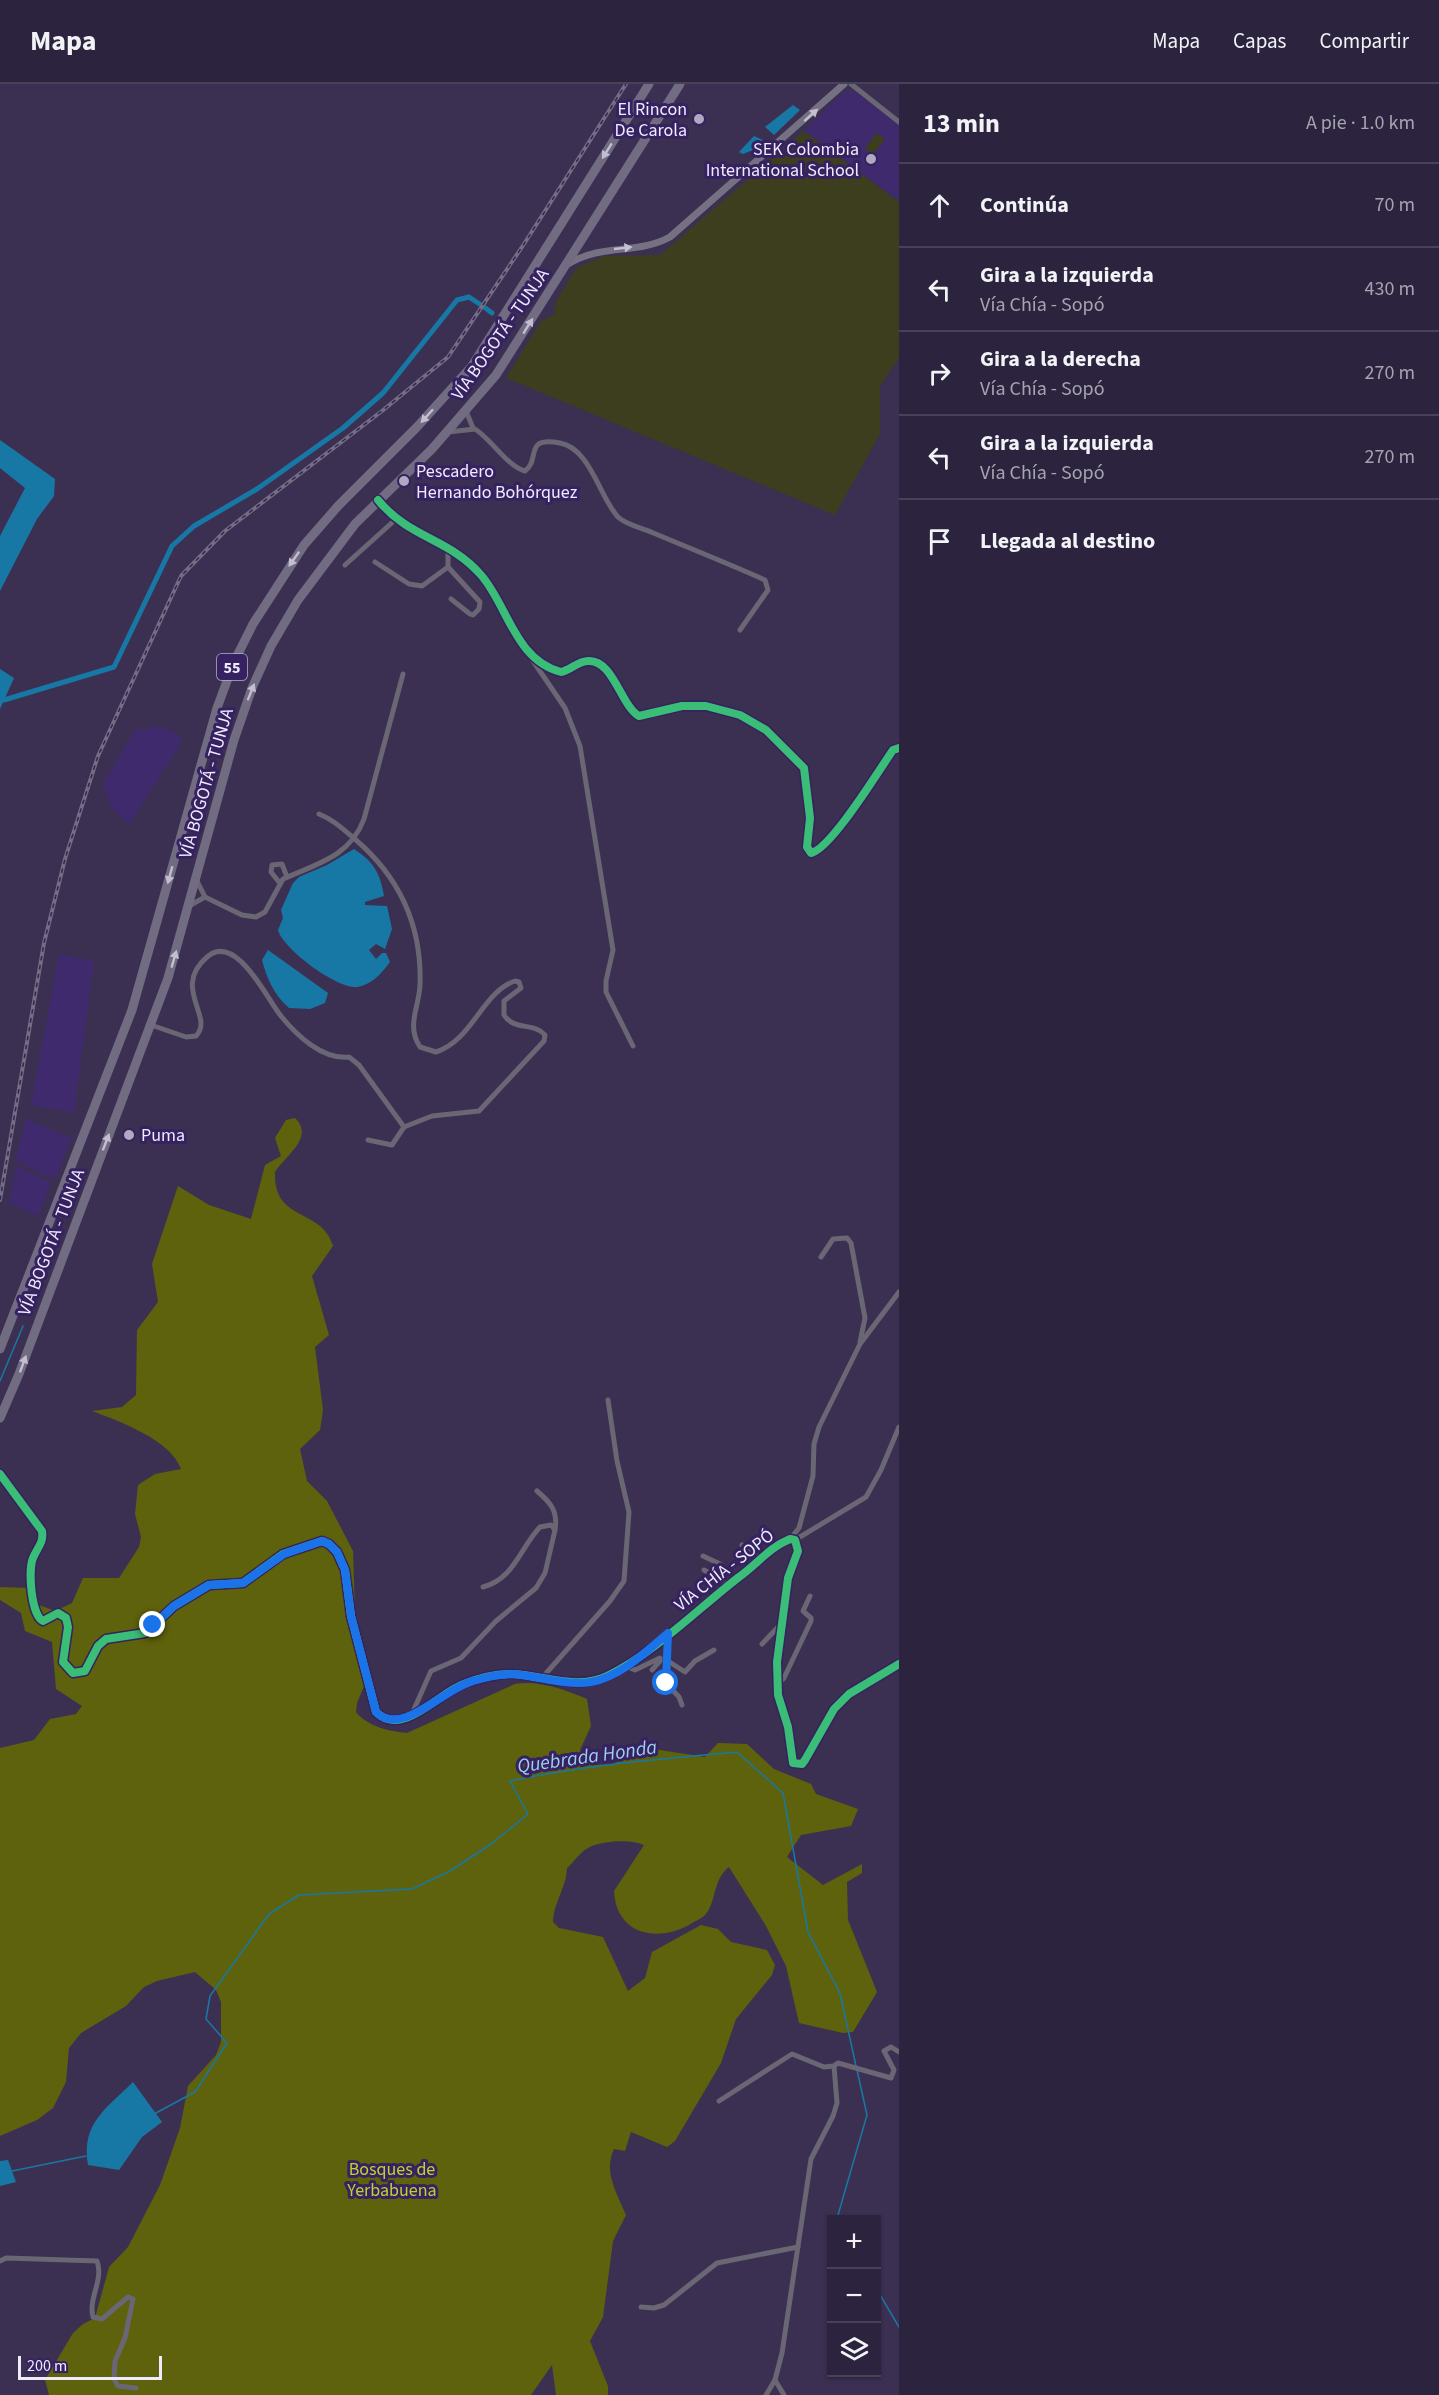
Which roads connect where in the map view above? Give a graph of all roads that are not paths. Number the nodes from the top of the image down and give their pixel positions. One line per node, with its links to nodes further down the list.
1 (650, 84): 35 (highway, VÍA BOGOTÁ - TUNJA / 55, one-way to 35)
2 (680, 84): 6 (highway, VÍA BOGOTÁ - TUNJA / 55)
3 (844, 84): 6 (street, one-way to 3)
4 (851, 84): 5 (street)
5 (899, 122)
6 (568, 264): 7 (highway, VÍA BOGOTÁ - TUNJA / 55, one-way to 6)
7 (466, 411): 8 (street); 9 (highway, VÍA BOGOTÁ - TUNJA / 55)
8 (473, 428): 9 (street); 17 (street)
9 (448, 432): 10 (highway, VÍA BOGOTÁ - TUNJA / 55)
10 (378, 500): 11 (street); 24 (highway, VÍA BOGOTÁ - TUNJA / 55, one-way to 10)
11 (395, 520): 12 (street); 14 (street)
12 (448, 547): 15 (street); 18 (street)
13 (375, 562): 15 (street)
14 (345, 564)
15 (448, 567): 16 (street)
16 (451, 599)
17 (740, 630)
18 (522, 645): 20 (street); 29 (street)
19 (403, 674): 22 (street)
20 (899, 748)
21 (319, 814): 22 (street)
22 (355, 839): 23 (street); 30 (street)
23 (287, 877): 25 (street); 25 (street)
24 (196, 879): 26 (street); 27 (highway, VÍA BOGOTÁ - TUNJA / 55)
25 (279, 882): 26 (street)
26 (205, 897): 27 (street)
27 (189, 906): 28 (highway, VÍA BOGOTÁ - TUNJA / 55, one-way to 27)
28 (151, 1025): 30 (street); 37 (highway, VÍA BOGOTÁ - TUNJA / 55, one-way to 28)
29 (633, 1046)
30 (404, 1127): 31 (street)
31 (368, 1140)
32 (821, 1257): 34 (street)
33 (899, 1293): 34 (street)
34 (860, 1344): 42 (street)
35 (0, 1348)
36 (608, 1400): 59 (street)
37 (0, 1418)
38 (899, 1427): 42 (street)
39 (0, 1474): 62 (street, VÍA CHÍA - SOPÓ)
40 (537, 1491): 41 (street)
41 (555, 1530): 49 (street); 62 (street)
42 (793, 1539): 45 (street, VÍA CHÍA - SOPÓ); 51 (street, VÍA CHÍA - SOPÓ)
43 (742, 1545): 45 (street)
44 (703, 1556): 47 (street)
45 (760, 1558): 48 (street, VÍA CHÍA - SOPÓ)
46 (704, 1570): 47 (street)
47 (715, 1576): 48 (street)
48 (728, 1584): 52 (street, VÍA CHÍA - SOPÓ)
49 (483, 1587)
50 (810, 1596): 60 (street)
51 (780, 1626): 53 (street); 60 (street, VÍA CHÍA - SOPÓ)
52 (668, 1633): 55 (street); 57 (street, VÍA CHÍA - SOPÓ)
53 (762, 1644)
54 (714, 1650): 55 (street)
55 (668, 1661): 61 (street)
56 (899, 1664): 60 (street, VÍA CHÍA - SOPÓ)
57 (625, 1666): 58 (street); 59 (street, VÍA CHÍA - SOPÓ)
58 (652, 1670)
59 (541, 1679): 62 (street, VÍA CHÍA - SOPÓ)
60 (777, 1685)
61 (682, 1705)
62 (411, 1716)
63 (899, 2052): 64 (street)
64 (834, 2066): 65 (street); 66 (street)
65 (719, 2101)
66 (798, 2247): 68 (street); 69 (street)
67 (0, 2261): 70 (street)
68 (641, 2307)
69 (775, 2380): 71 (street); 72 (street)
70 (136, 2388)
71 (765, 2395)
72 (784, 2395)

